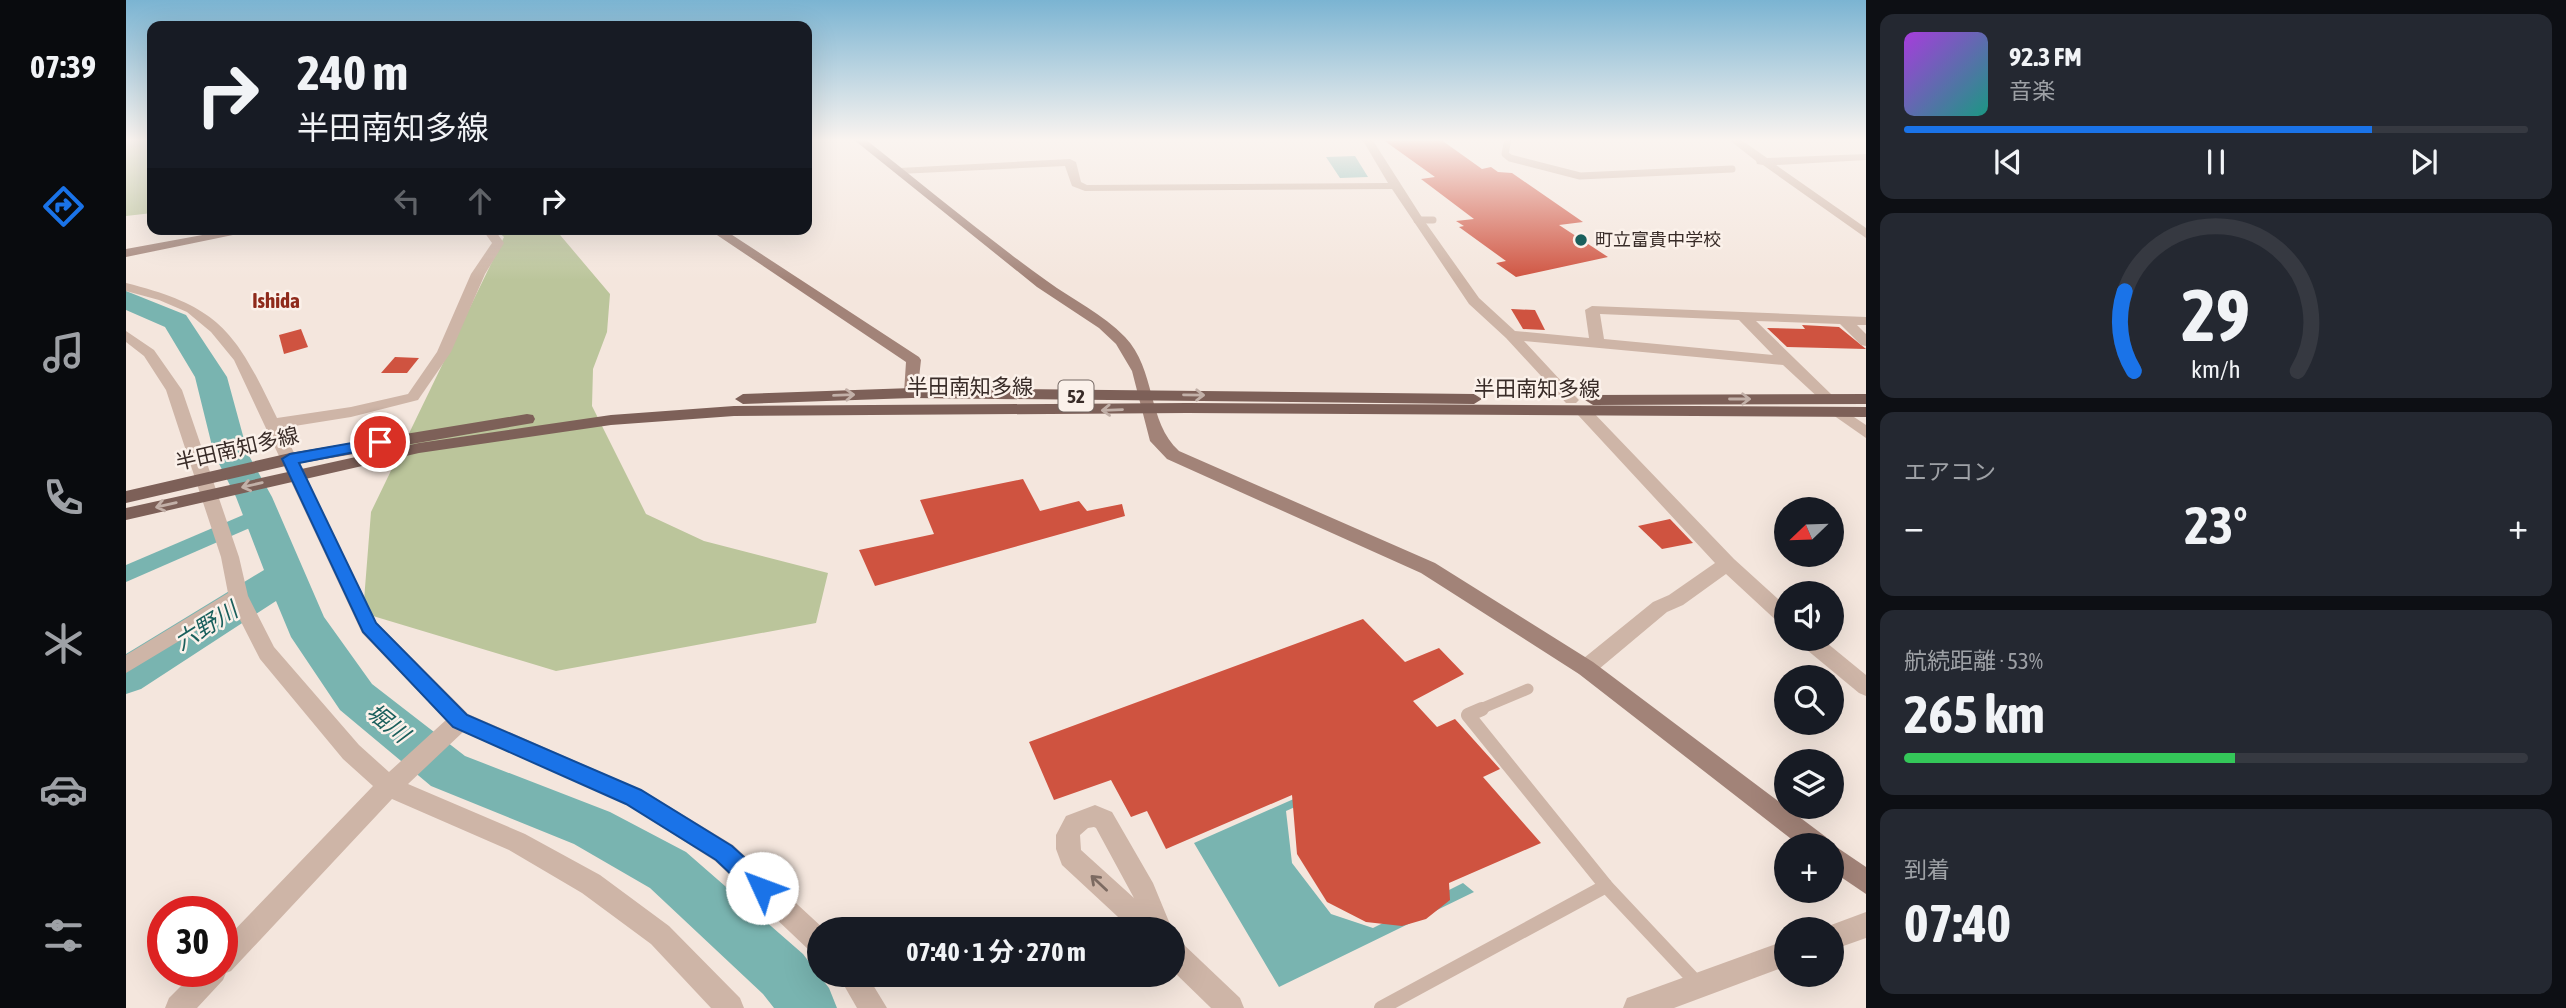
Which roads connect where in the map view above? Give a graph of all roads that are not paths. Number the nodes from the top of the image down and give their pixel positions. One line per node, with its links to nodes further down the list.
1 (918, 186): 25 (street)
2 (1081, 186): 3 (street)
3 (1391, 186)
4 (1397, 186): 6 (street)
5 (1796, 186): 8 (street)
6 (1417, 220): 7 (lane); 18 (street)
7 (1433, 220)
8 (1866, 234)
9 (224, 235): 12 (street)
10 (492, 235): 29 (street)
11 (723, 235): 22 (street)
12 (126, 253)
13 (126, 287): 29 (street)
14 (1742, 315): 15 (street); 20 (street); 21 (street)
15 (1844, 320): 16 (street); 19 (street)
16 (1866, 321)
17 (126, 335): 32 (street)
18 (1511, 335): 20 (street); 26 (street)
19 (1866, 342)
20 (1597, 344): 21 (street)
21 (1787, 361): 23 (street)
22 (912, 393): 25 (main road, 半田南知多線 / 52); 31 (main road, 半田南知多線 / 52, one-way to 22)
23 (1827, 398): 24 (main road, 半田南知多線 / 52); 26 (main road, 半田南知多線 / 52, one-way to 23)
24 (1866, 399)
25 (1147, 402): 26 (main road, 半田南知多線 / 52); 31 (main road, 半田南知多線 / 52, one-way to 31); 40 (street)
26 (1577, 406): 27 (main road, 半田南知多線 / 52); 35 (street)
27 (1839, 412): 28 (main road, 半田南知多線 / 52); 30 (street)
28 (1866, 412)
29 (272, 424): 31 (street)
30 (1866, 433)
31 (294, 467): 32 (main road, 半田南知多線 / 52); 43 (street)
32 (207, 493): 33 (main road, 半田南知多線 / 52); 34 (main road, 半田南知多線 / 52, one-way to 34); 36 (street)
33 (126, 497)
34 (126, 514)
35 (1727, 564): 37 (street); 40 (street)
36 (238, 596): 39 (street); 44 (street)
37 (1774, 607)
38 (1822, 651): 41 (street)
39 (126, 665)
40 (1586, 668): 45 (street)
41 (1866, 687)
42 (1528, 689): 48 (lane)
43 (460, 721): 44 (street); 52 (street)
44 (389, 786): 54 (street); 61 (street)
45 (1802, 833)
46 (1844, 865): 47 (street)
47 (1866, 882)
48 (1606, 886): 57 (lane); 64 (lane)
49 (1136, 917): 50 (street, one-way to 50)
50 (1154, 917)
51 (1866, 925): 53 (street)
52 (807, 931)
53 (1844, 933)
54 (238, 945)
55 (1774, 958): 57 (street)
56 (1185, 964): 63 (street)
57 (1699, 985): 65 (street)
58 (199, 987): 60 (street)
59 (858, 987): 62 (street)
60 (179, 1008)
61 (730, 1008)
62 (873, 1008)
63 (1230, 1008)
64 (1381, 1008)
65 (1637, 1008)

